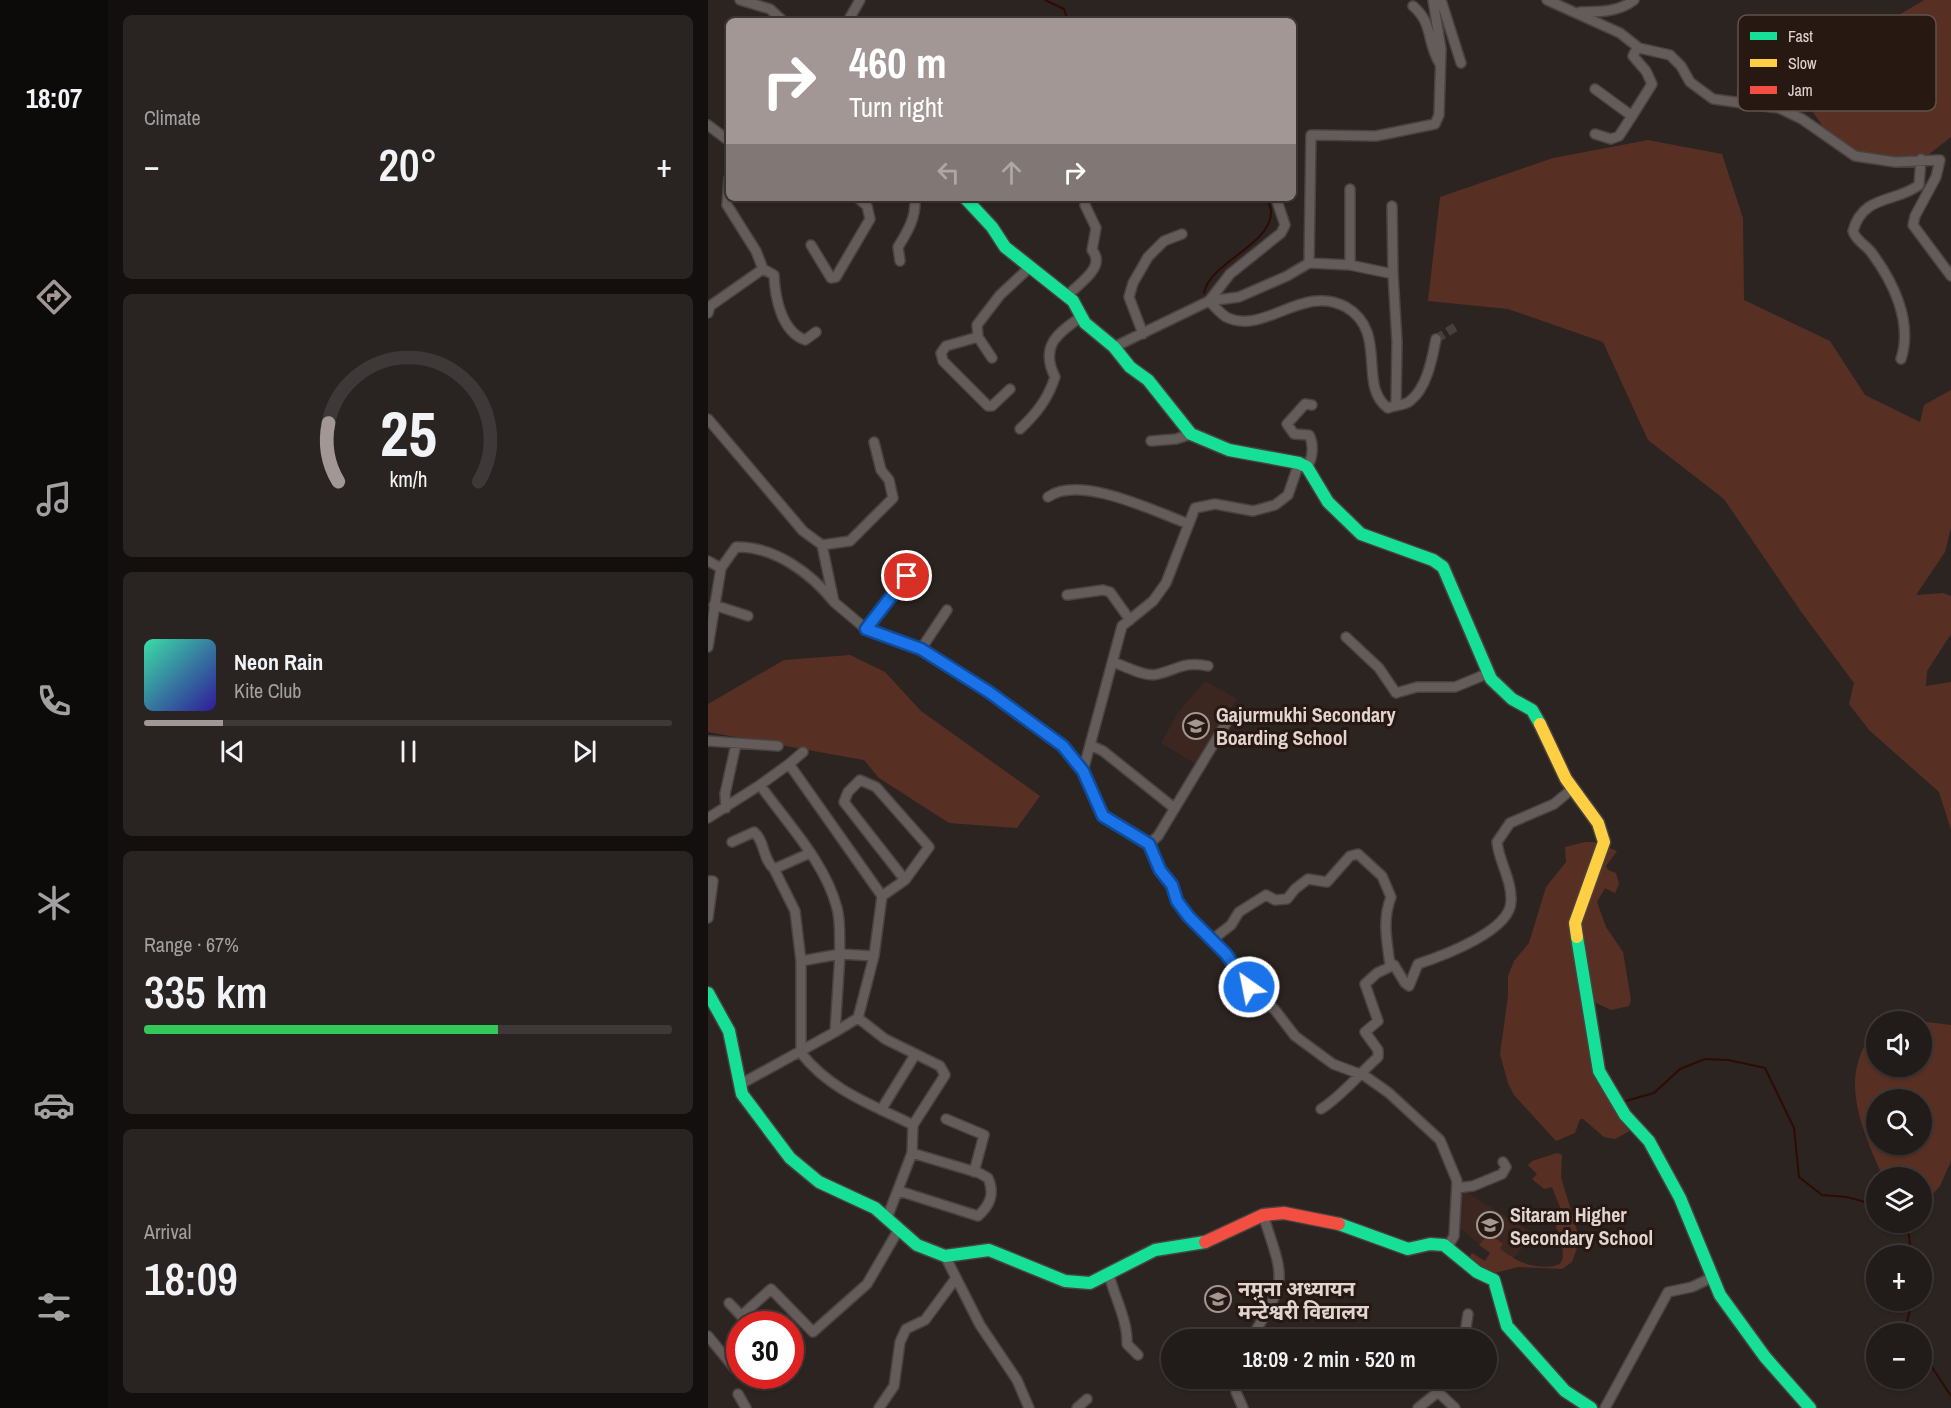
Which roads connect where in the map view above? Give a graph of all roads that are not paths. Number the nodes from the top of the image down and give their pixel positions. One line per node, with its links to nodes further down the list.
1 (740, 0): 9 (street)
2 (860, 0): 10 (street)
3 (1433, 0): 13 (street)
4 (1441, 0): 12 (street)
5 (1547, 0): 8 (street)
6 (1634, 0): 8 (street)
7 (1413, 6): 13 (street)
8 (1568, 11): 15 (street)
9 (780, 18)
10 (850, 18)
11 (1635, 52): 17 (street)
12 (1461, 63)
13 (1440, 64): 33 (street)
14 (1595, 88): 17 (street)
15 (1738, 103)
16 (1785, 111): 21 (street)
17 (1632, 116): 19 (street)
18 (708, 124): 20 (street)
19 (1595, 134)
20 (726, 139)
21 (1921, 159): 38 (street); 49 (street)
22 (1350, 189): 34 (street)
23 (728, 201): 36 (street)
24 (861, 201): 31 (street)
25 (915, 201): 32 (street)
26 (968, 201): 35 (street)
27 (1086, 201): 39 (street)
28 (1277, 201): 40 (street)
29 (1392, 207): 37 (street)
30 (1182, 234): 44 (street)
31 (811, 245)
32 (900, 261)
33 (1309, 263): 34 (street); 40 (street)
34 (1350, 266): 37 (street)
35 (1029, 268): 39 (street); 45 (street)
36 (762, 269): 41 (street); 43 (street)
37 (1393, 274): 52 (street)
38 (1951, 276)
39 (1067, 296): 42 (street)
40 (1209, 301): 44 (street); 52 (street)
41 (708, 313)
42 (1081, 317): 47 (street); 54 (street)
43 (816, 333)
44 (1143, 334): 47 (street)
45 (978, 337): 48 (street); 50 (street)
46 (1436, 339): 52 (street)
47 (1114, 347): 55 (street)
48 (992, 358)
49 (1901, 359)
50 (1010, 389)
51 (1312, 405): 58 (street)
52 (1396, 405)
53 (708, 419): 61 (street)
54 (1020, 429)
55 (1191, 434): 56 (street); 58 (street)
56 (1151, 441)
57 (874, 442): 61 (street)
58 (1303, 465): 60 (street); 77 (street)
59 (1048, 498): 60 (street)
60 (1189, 524): 70 (street)
61 (822, 545): 66 (street)
62 (708, 561): 63 (street)
63 (721, 568): 66 (street); 67 (street)
64 (907, 576): 71 (street)
65 (1067, 595): 70 (street)
66 (834, 602): 71 (street)
67 (714, 605): 69 (street); 73 (street)
68 (946, 610): 74 (street)
69 (748, 616)
70 (1130, 620): 75 (street)
71 (866, 629): 74 (street)
72 (1346, 638): 77 (street)
73 (708, 647)
74 (921, 649): 85 (street)
75 (1113, 662): 76 (street); 82 (street)
76 (1208, 666)
77 (1489, 673): 87 (street)
78 (1231, 715): 88 (street)
79 (708, 741): 80 (street)
80 (736, 744): 81 (street); 89 (street)
81 (778, 746)
82 (1090, 746): 85 (street); 88 (street)
83 (802, 752): 84 (street)
84 (789, 764): 86 (street); 97 (street)
85 (1083, 771): 92 (street)
86 (760, 785): 89 (street); 93 (street)
87 (1572, 789): 103 (street); 127 (street)
88 (1173, 807): 92 (street)
89 (726, 808): 90 (street)
90 (708, 818)
91 (732, 842): 94 (street)
92 (1149, 844): 99 (street)
93 (810, 853): 94 (street); 100 (street)
94 (774, 869): 102 (street)
95 (905, 880): 95 (street); 97 (street)
96 (708, 881): 98 (street)
97 (882, 896): 101 (street)
98 (708, 918)
99 (1213, 939): 103 (street); 109 (street)
100 (840, 954): 101 (street); 102 (street); 106 (street)
101 (874, 956): 105 (street)
102 (801, 961): 107 (street)
103 (1390, 965): 109 (street)
104 (708, 993): 110 (street)
105 (858, 1018): 106 (street); 108 (street)
106 (835, 1032): 107 (street)
107 (801, 1053): 110 (street); 112 (street)
108 (915, 1055): 112 (street); 114 (street)
109 (1359, 1073): 111 (street); 118 (street)
110 (739, 1084): 121 (street)
111 (1322, 1109)
112 (881, 1110): 114 (street)
113 (946, 1119): 117 (street)
114 (913, 1125): 115 (street)
115 (912, 1153): 117 (street); 119 (street)
116 (1503, 1162): 118 (street)
117 (974, 1172): 119 (street)
118 (1457, 1188): 123 (street)
119 (899, 1191): 121 (street)
120 (1263, 1215): 123 (street); 125 (street); 134 (street)
121 (887, 1218): 122 (street)
122 (899, 1229): 124 (street); 133 (street)
123 (1447, 1248): 151 (street)
124 (945, 1257): 125 (street); 126 (street)
125 (1109, 1275): 137 (street)
126 (956, 1278): 145 (street); 146 (street)
127 (1713, 1278): 152 (street); 153 (street)
128 (729, 1303): 129 (street)
129 (736, 1311)
130 (747, 1311): 131 (street)
131 (792, 1311)
132 (1468, 1314): 135 (street)
133 (804, 1323)
134 (1257, 1329)
135 (1466, 1329)
136 (708, 1336): 138 (street)
137 (1138, 1355)
138 (726, 1358)
139 (1236, 1389): 148 (street)
140 (1438, 1389): 141 (street)
141 (1436, 1392): 149 (street); 150 (street)
142 (738, 1394): 144 (street)
143 (1087, 1399): 147 (street)
144 (746, 1408)
145 (879, 1408)
146 (1029, 1408)
147 (1077, 1408)
148 (1244, 1408)
149 (1418, 1408)
150 (1455, 1408)
151 (1591, 1408)
152 (1605, 1408)
153 (1810, 1408)

